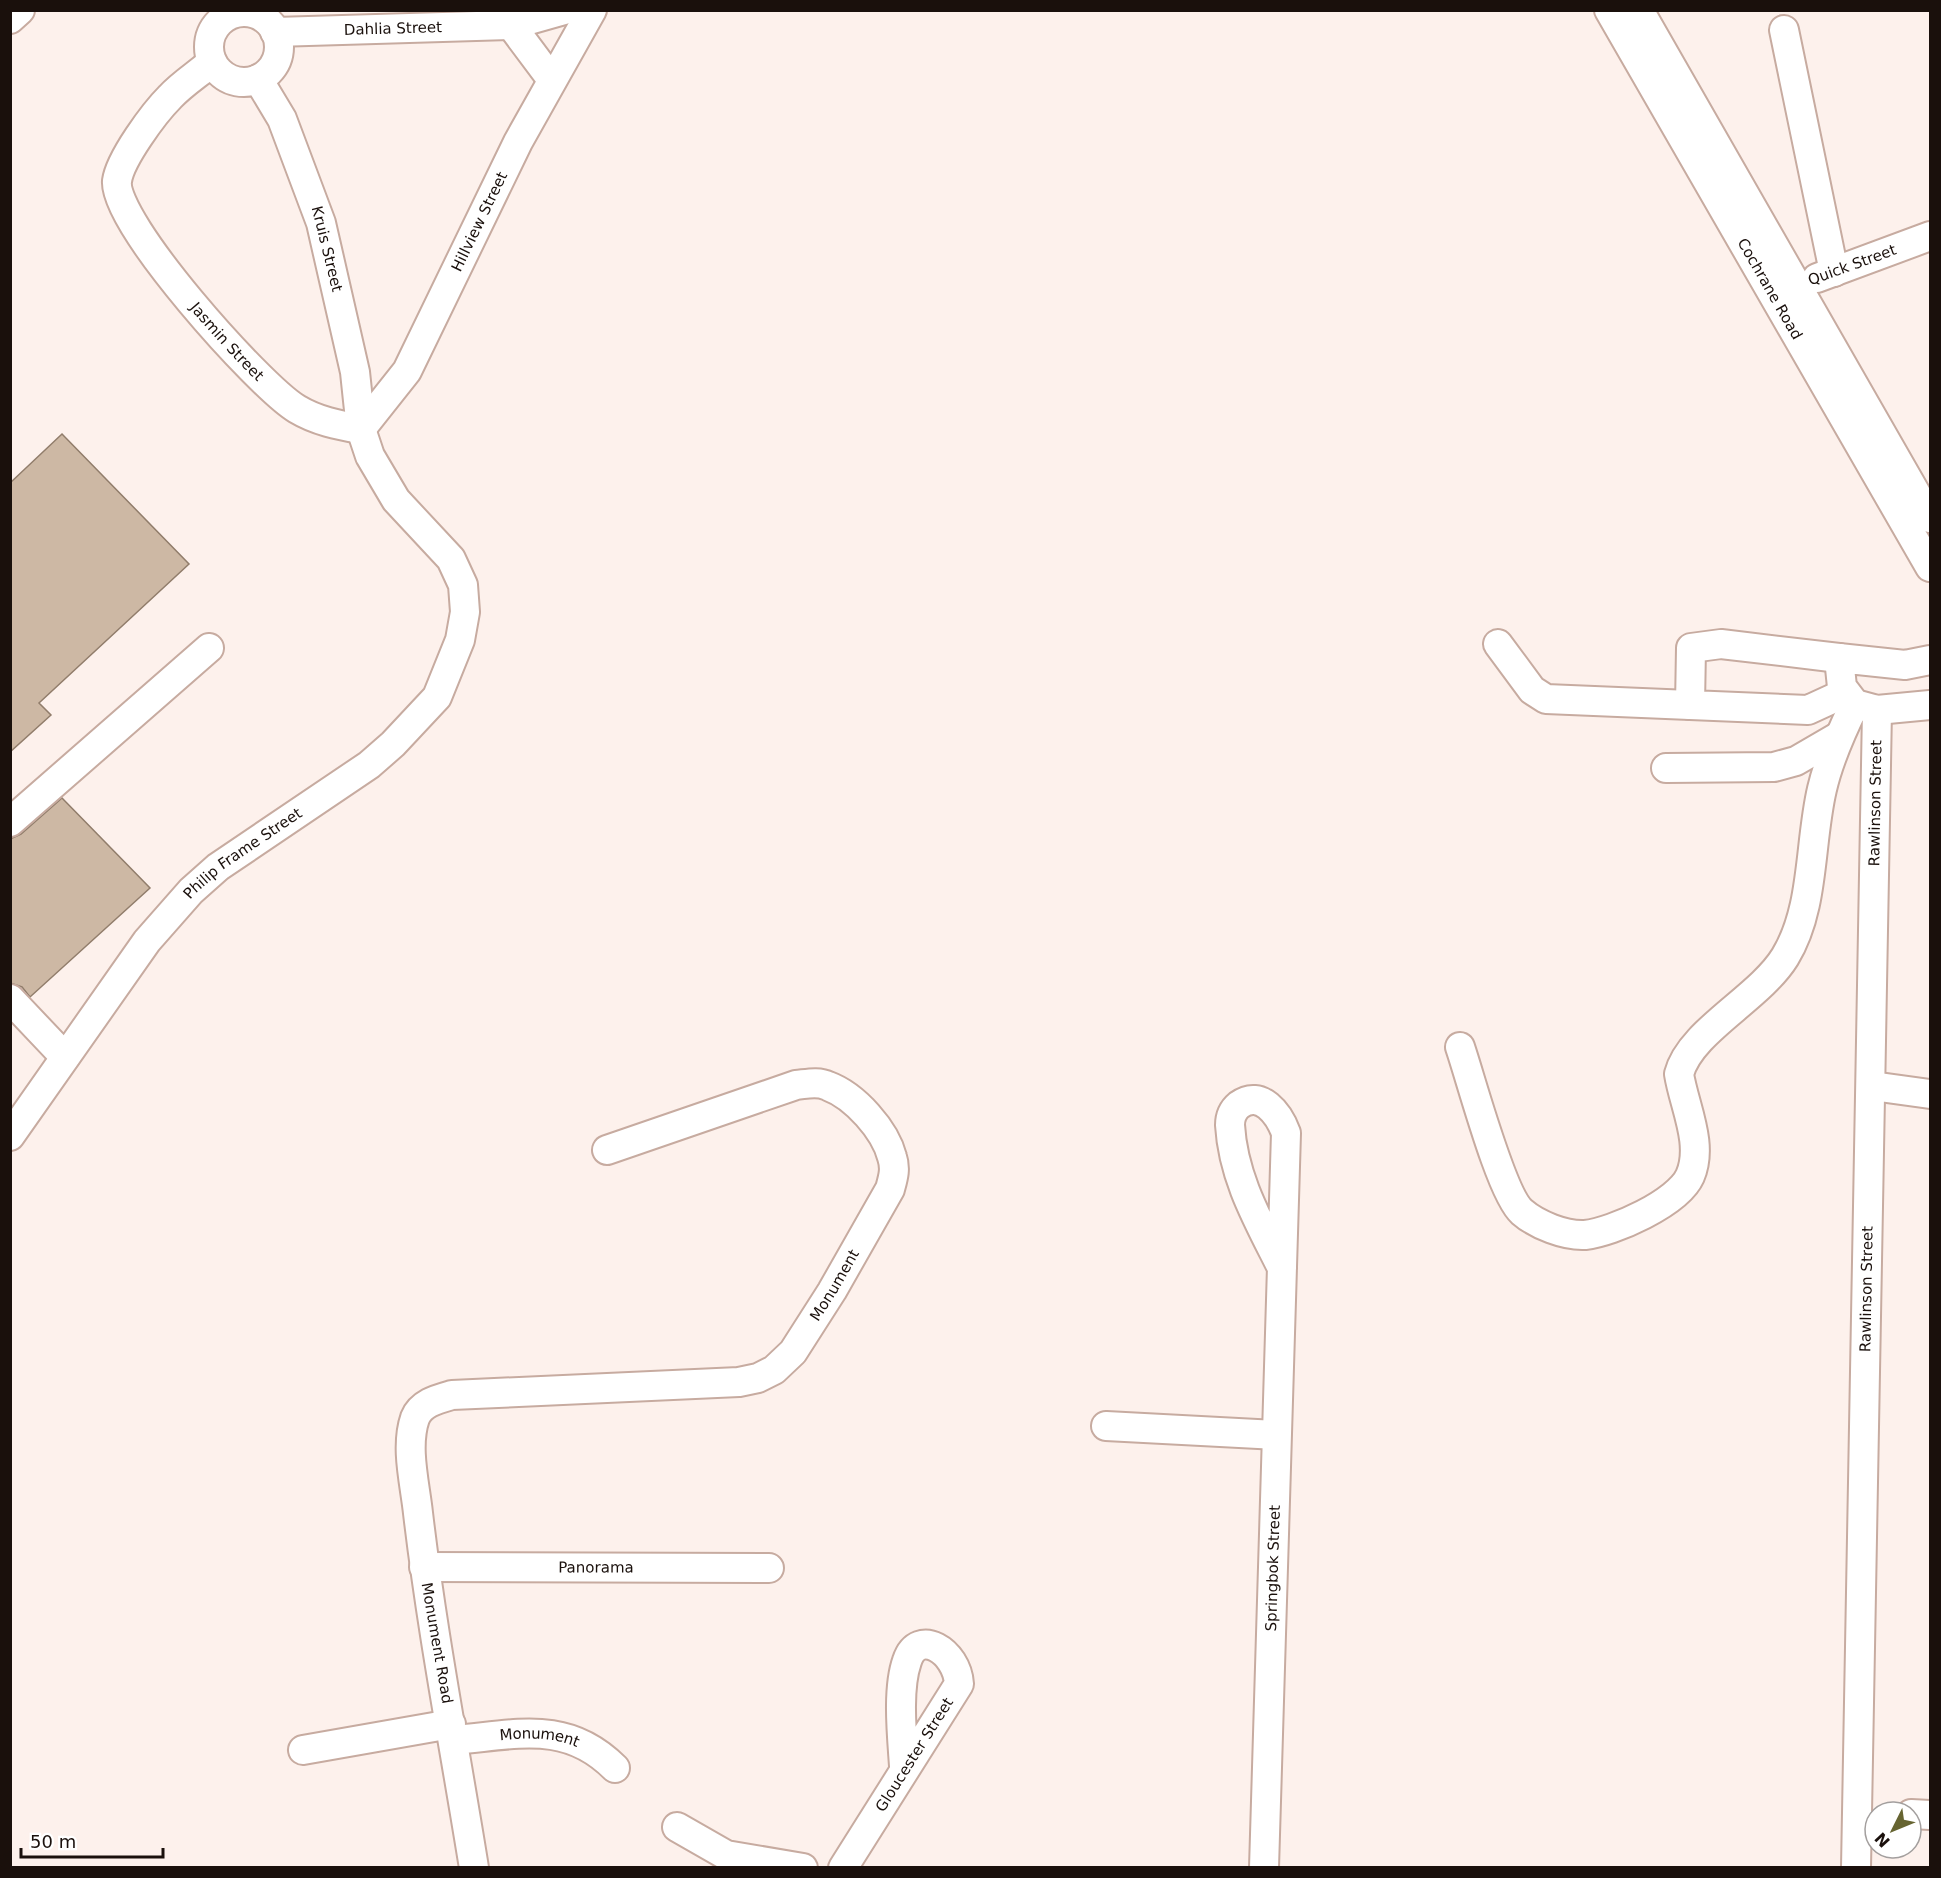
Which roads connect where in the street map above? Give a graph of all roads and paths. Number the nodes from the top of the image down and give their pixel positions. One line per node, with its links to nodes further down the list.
1 (20, 10): 7 (street)
2 (564, 10): 8 (street, Dahlia Street)
3 (592, 10): 13 (street, Hillview Street)
4 (1609, 10): 16 (street, Cochrane Road)
5 (1639, 10): 16 (street, Cochrane Road)
6 (216, 17): 10 (street); 11 (street)
7 (10, 19)
8 (511, 25): 10 (street, Dahlia Street); 13 (street)
9 (1785, 30): 15 (street)
10 (275, 32): 12 (street)
11 (212, 62): 12 (street); 17 (street, Jasmin Street)
12 (258, 79): 17 (street, Kruis Street)
13 (552, 80): 17 (street, Hillview Street)
14 (1930, 236): 15 (street, Quick Street)
15 (1834, 272): 16 (street, Quick Street)
16 (1785, 290): 18 (street, Cochrane Road); 19 (street, Cochrane Road)
17 (361, 429): 32 (street, Philip Frame Street)
18 (1930, 518)
19 (1930, 567)
20 (1498, 644): 25 (street)
21 (209, 648): 29 (street)
22 (1839, 658): 23 (street); 24 (street, Rawlinson Street); 25 (street)
23 (1930, 660)
24 (1859, 702): 25 (street); 26 (street); 27 (street); 33 (street, Rawlinson Street)
25 (1690, 705)
26 (1930, 705)
27 (1839, 736): 28 (street); 31 (street)
28 (1666, 768)
29 (10, 822)
30 (10, 999): 32 (street)
31 (1460, 1047)
32 (65, 1057): 35 (street, Philip Frame Street)
33 (1872, 1086): 34 (street); 47 (street, Rawlinson Street)
34 (1930, 1094)
35 (10, 1136)
36 (607, 1150): 38 (street, Monument)
37 (1282, 1268): 37 (street, Springbok Street); 40 (street, Springbok Street)
38 (415, 1418): 41 (street, Monument Road)
39 (1107, 1426): 40 (street)
40 (1275, 1435): 53 (street, Springbok Street)
41 (424, 1567): 42 (street, Panorama); 43 (street, Monument Road)
42 (769, 1568)
43 (452, 1732): 44 (street, Monument); 46 (street, Monument); 50 (street, Monument Road)
44 (303, 1750)
45 (904, 1766): 45 (street, Gloucester Street); 52 (street, Gloucester Street)
46 (615, 1768)
47 (1866, 1800)
48 (677, 1827): 51 (street)
49 (1863, 1830): 54 (street, Rawlinson Street)
50 (474, 1868)
51 (803, 1868)
52 (843, 1868)
53 (1264, 1868)
54 (1856, 1868)

